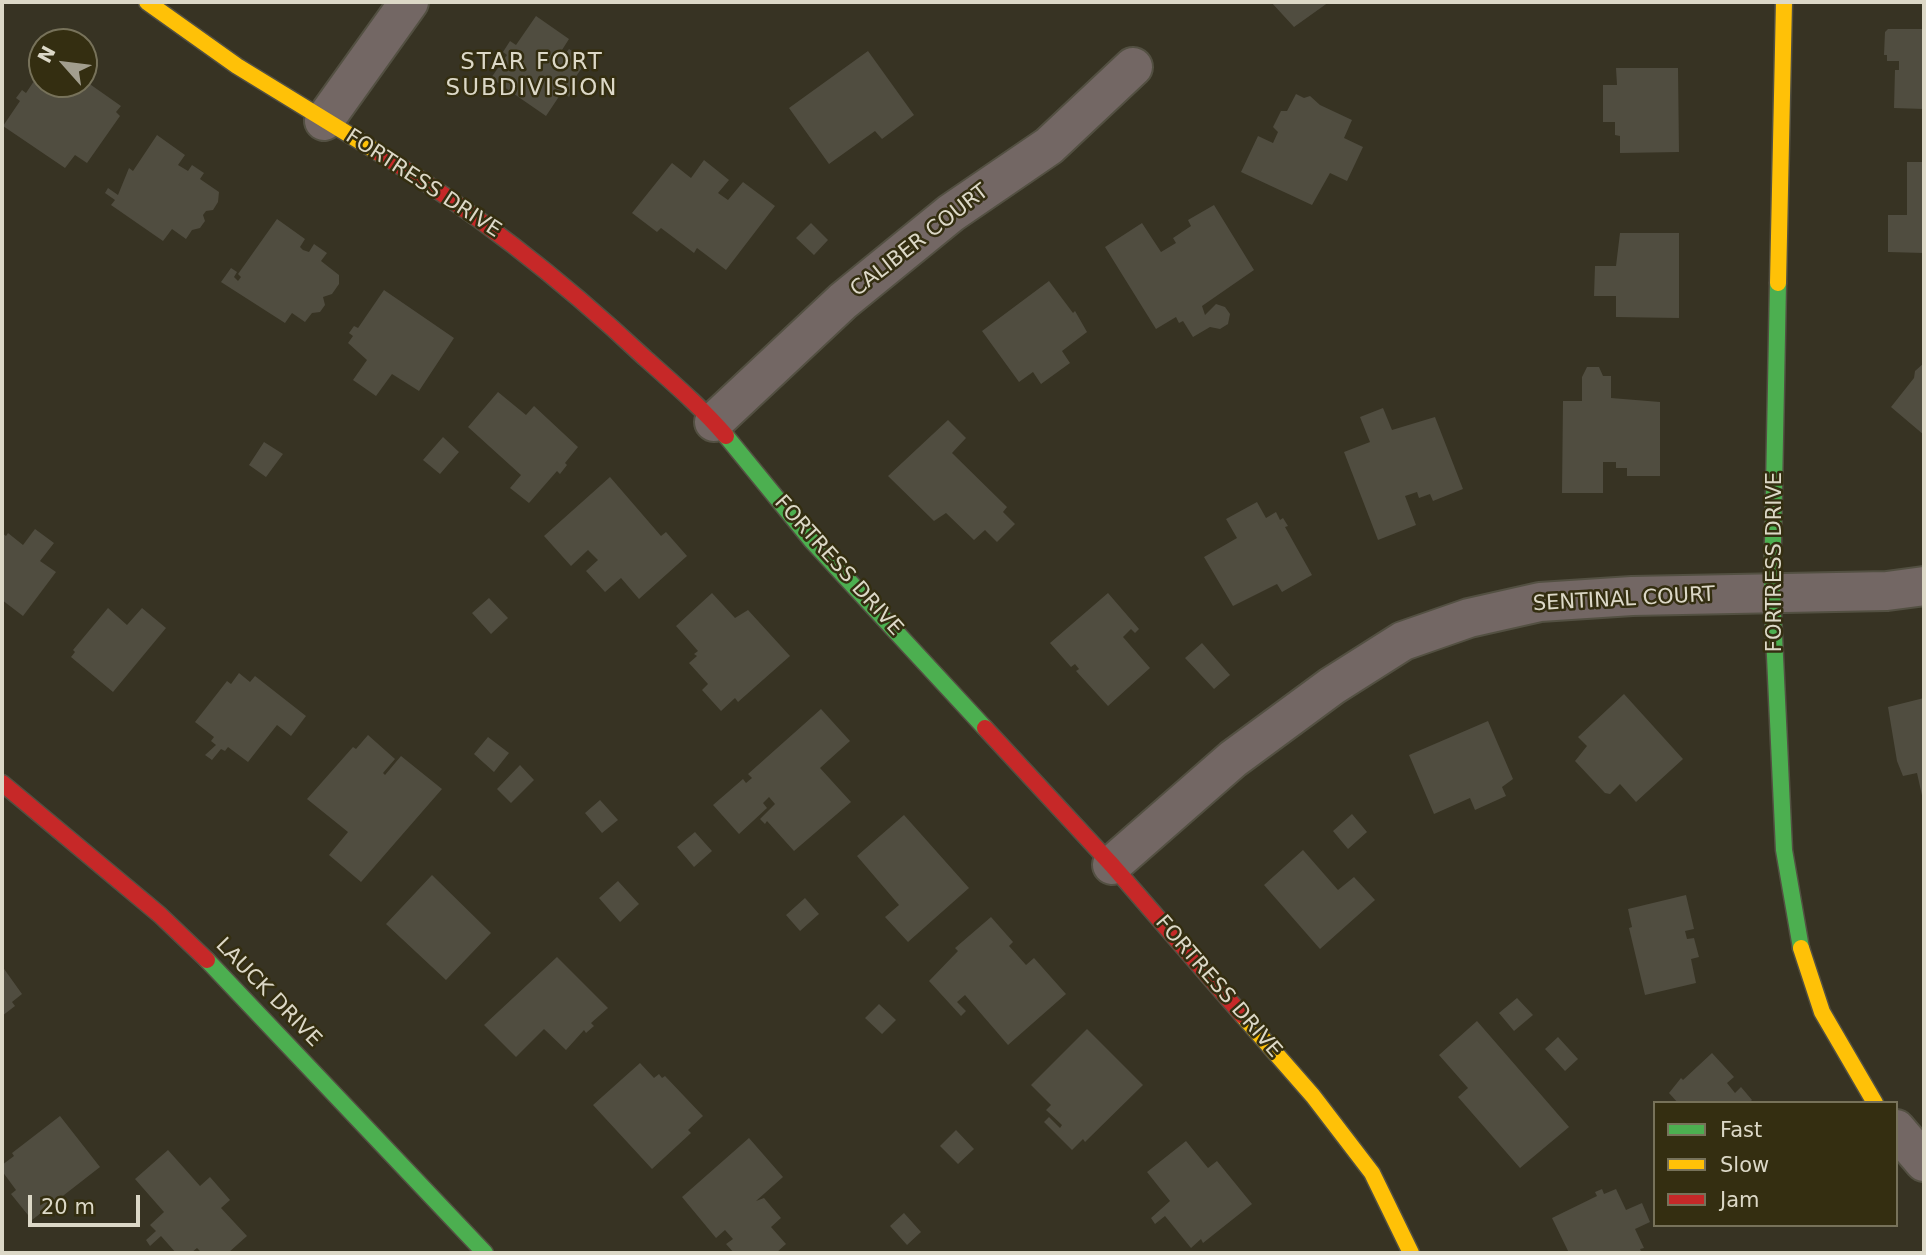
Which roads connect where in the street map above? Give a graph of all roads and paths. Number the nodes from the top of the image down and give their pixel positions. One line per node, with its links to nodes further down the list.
1 (147, 2): 5 (street, FORTRESS DRIVE)
2 (409, 2): 5 (street)
3 (1784, 2): 8 (street, FORTRESS DRIVE)
4 (1133, 67): 6 (street, CALIBER COURT)
5 (324, 121): 6 (street, FORTRESS DRIVE)
6 (714, 422): 10 (street, FORTRESS DRIVE)
7 (1924, 586): 8 (street, SENTINAL COURT)
8 (1772, 592): 10 (street, SENTINAL COURT); 11 (street, FORTRESS DRIVE)
9 (2, 783): 14 (street, LAUCK DRIVE)
10 (1112, 866): 15 (street, FORTRESS DRIVE)
11 (1874, 1101)
12 (1898, 1131): 13 (street)
13 (1924, 1162)
14 (485, 1253)
15 (1411, 1253)

